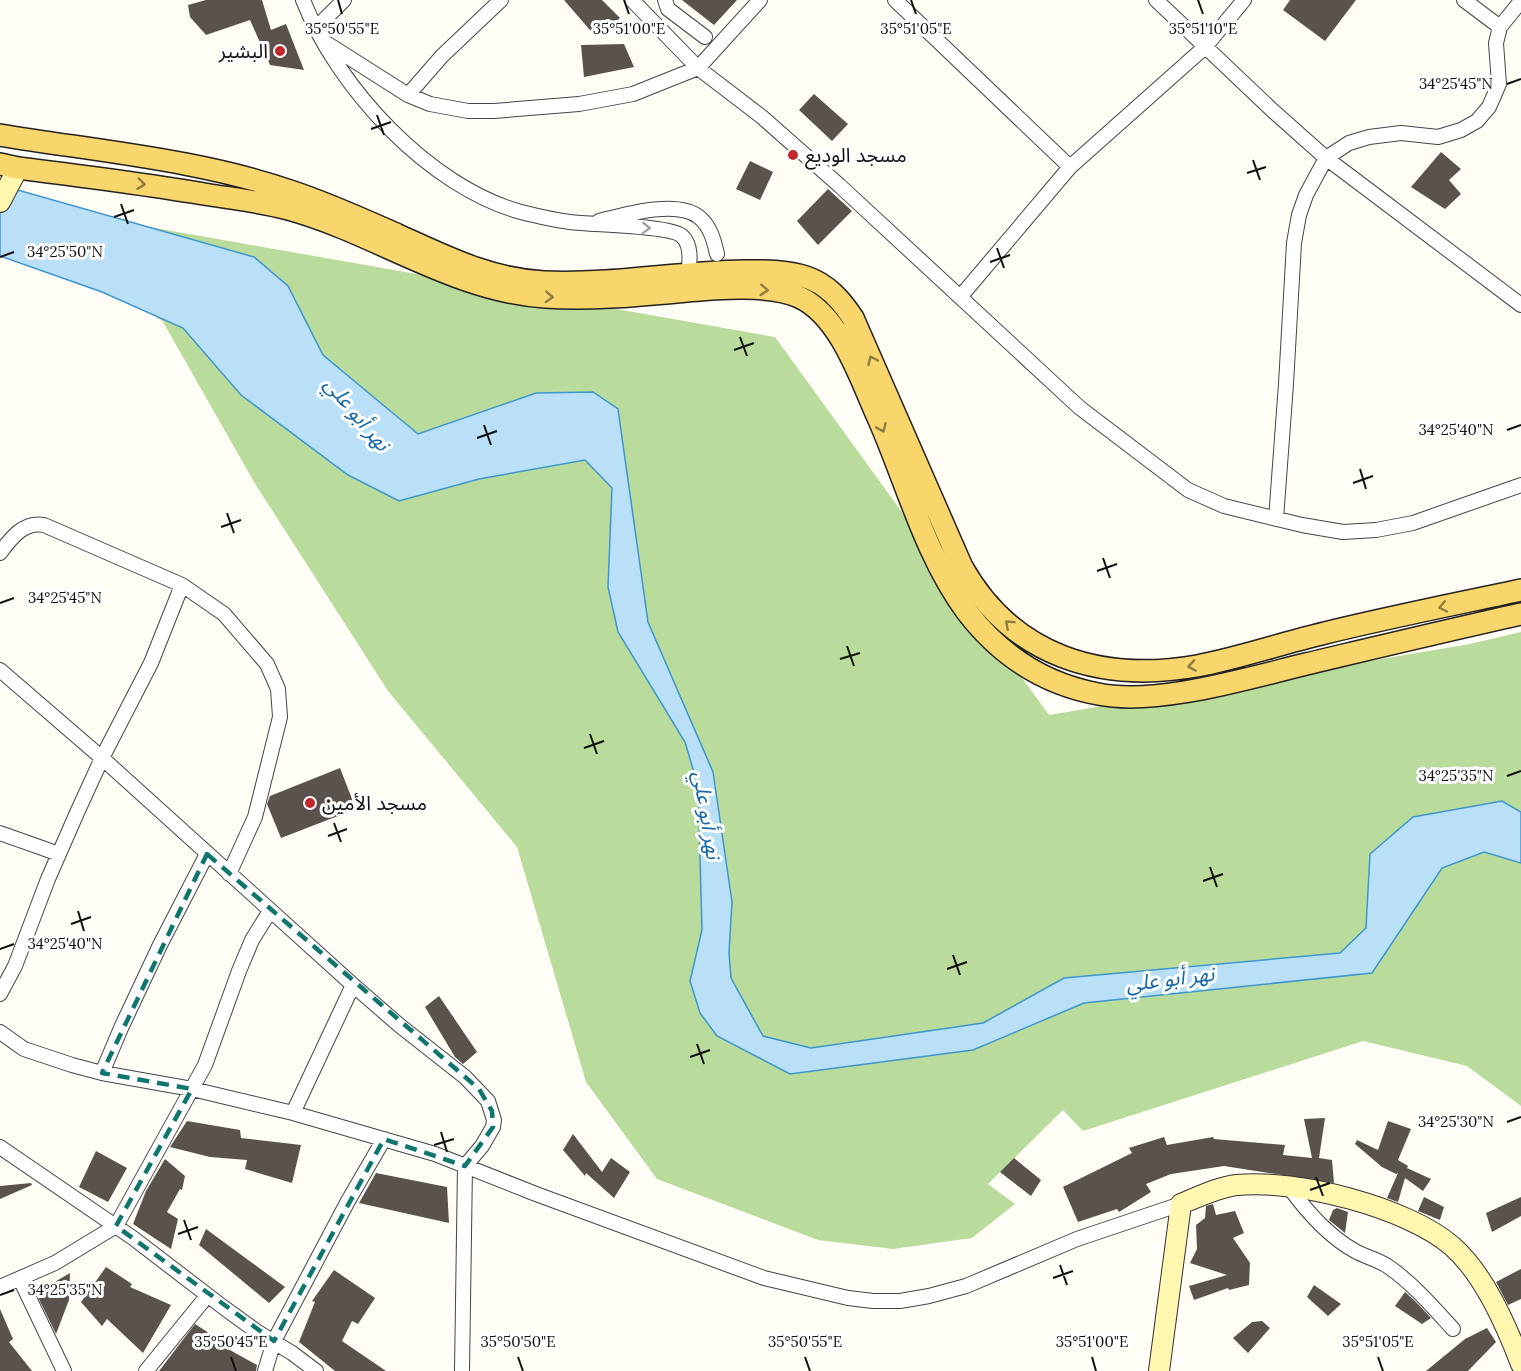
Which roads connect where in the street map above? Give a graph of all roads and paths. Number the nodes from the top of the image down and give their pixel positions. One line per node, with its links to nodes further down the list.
1 (303, 0): 13 (street)
2 (344, 0): 13 (street)
3 (501, 0): 17 (street)
4 (632, 0): 16 (street)
5 (665, 0): 14 (street)
6 (759, 0): 16 (street)
7 (895, 0): 20 (street)
8 (1156, 0): 15 (street)
9 (1244, 0): 15 (street)
10 (1464, 0): 12 (street)
11 (1521, 1): 12 (street)
12 (1500, 27): 19 (street)
13 (318, 34): 17 (street); 24 (street)
14 (705, 37)
15 (1204, 47): 19 (street); 20 (street)
16 (698, 68): 17 (street); 27 (street)
17 (408, 95)
18 (0, 135): 22 (main road)
19 (1326, 158): 28 (street); 30 (street)
20 (1070, 167): 27 (street)
21 (10, 170): 22 (main road); 23 (street); 39 (main road, one-way to 39)
22 (221, 172): 26 (main road)
23 (0, 202)
24 (588, 224): 25 (street); 26 (street, one-way to 26)
25 (717, 254)
26 (688, 274): 37 (main road, one-way to 26)
27 (961, 296): 30 (street)
28 (1521, 305)
29 (1521, 484): 30 (street)
30 (1276, 519)
31 (0, 553): 32 (street)
32 (182, 585): 40 (street); 44 (street)
33 (1521, 590): 34 (main road)
34 (1474, 600): 36 (main road); 37 (main road, one-way to 37)
35 (1521, 614): 36 (main road)
36 (1480, 623): 39 (main road)
37 (1231, 657): 39 (main road)
38 (0, 670): 40 (street)
39 (1238, 680)
40 (102, 758): 42 (street); 43 (street)
41 (0, 833): 42 (street)
42 (59, 854): 47 (street)
43 (207, 854): 44 (street); 49 (street)
44 (229, 874): 45 (street)
45 (270, 911): 46 (street); 50 (street)
46 (353, 985): 51 (street); 54 (street)
47 (0, 994)
48 (0, 1032): 49 (street)
49 (102, 1073): 50 (street)
50 (192, 1089): 51 (street); 57 (street)
51 (293, 1113): 52 (street)
52 (384, 1139): 54 (street); 62 (street)
53 (0, 1147): 57 (street)
54 (465, 1166): 56 (street); 68 (street)
55 (1289, 1187): 56 (street); 61 (street); 63 (street)
56 (1181, 1204): 69 (street)
57 (116, 1226): 58 (street); 60 (street)
58 (20, 1279): 59 (street); 64 (street)
59 (0, 1287)
60 (207, 1296): 62 (street); 65 (street)
61 (1453, 1329)
62 (274, 1341): 66 (street); 67 (street)
63 (1521, 1364)
64 (64, 1371)
65 (146, 1371)
66 (265, 1371)
67 (316, 1371)
68 (462, 1371)
69 (1159, 1371)

